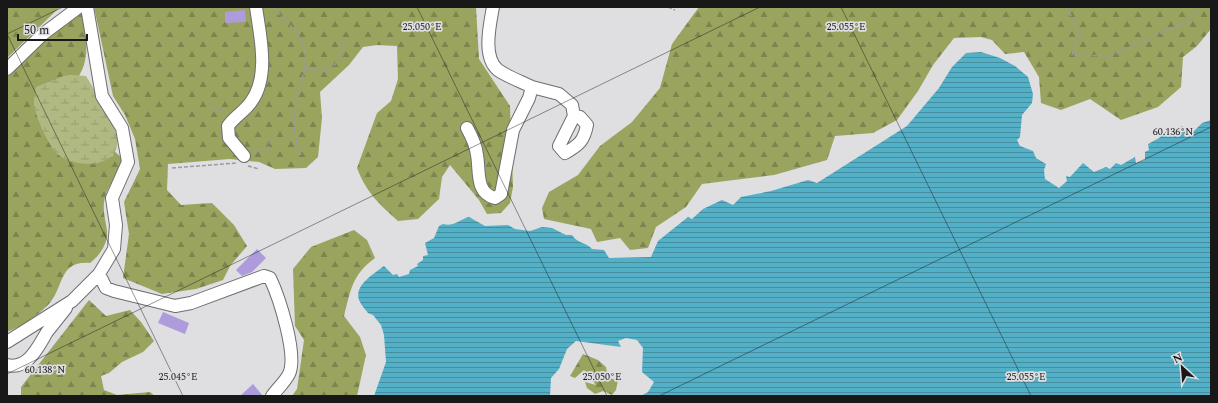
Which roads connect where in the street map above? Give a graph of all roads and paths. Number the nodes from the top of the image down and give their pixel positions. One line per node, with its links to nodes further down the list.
1 (79, 7): 12 (street)
2 (87, 7): 23 (street)
3 (256, 7): 16 (street)
4 (274, 7): 11 (path)
5 (494, 7): 13 (street)
6 (668, 7): 9 (path)
7 (1067, 7): 8 (path)
8 (1200, 7)
9 (675, 10)
10 (346, 40): 11 (path)
11 (306, 68): 19 (path)
12 (7, 69)
13 (532, 87): 15 (street); 17 (street)
14 (208, 107): 16 (path)
15 (574, 116)
16 (234, 117): 20 (street)
17 (467, 128)
18 (274, 138): 20 (path)
19 (301, 155)
20 (241, 156): 21 (path); 22 (path)
21 (172, 168)
22 (259, 169)
23 (99, 274): 24 (street); 27 (street)
24 (72, 301): 25 (street); 26 (street)
25 (7, 342)
26 (7, 365)
27 (272, 396)

